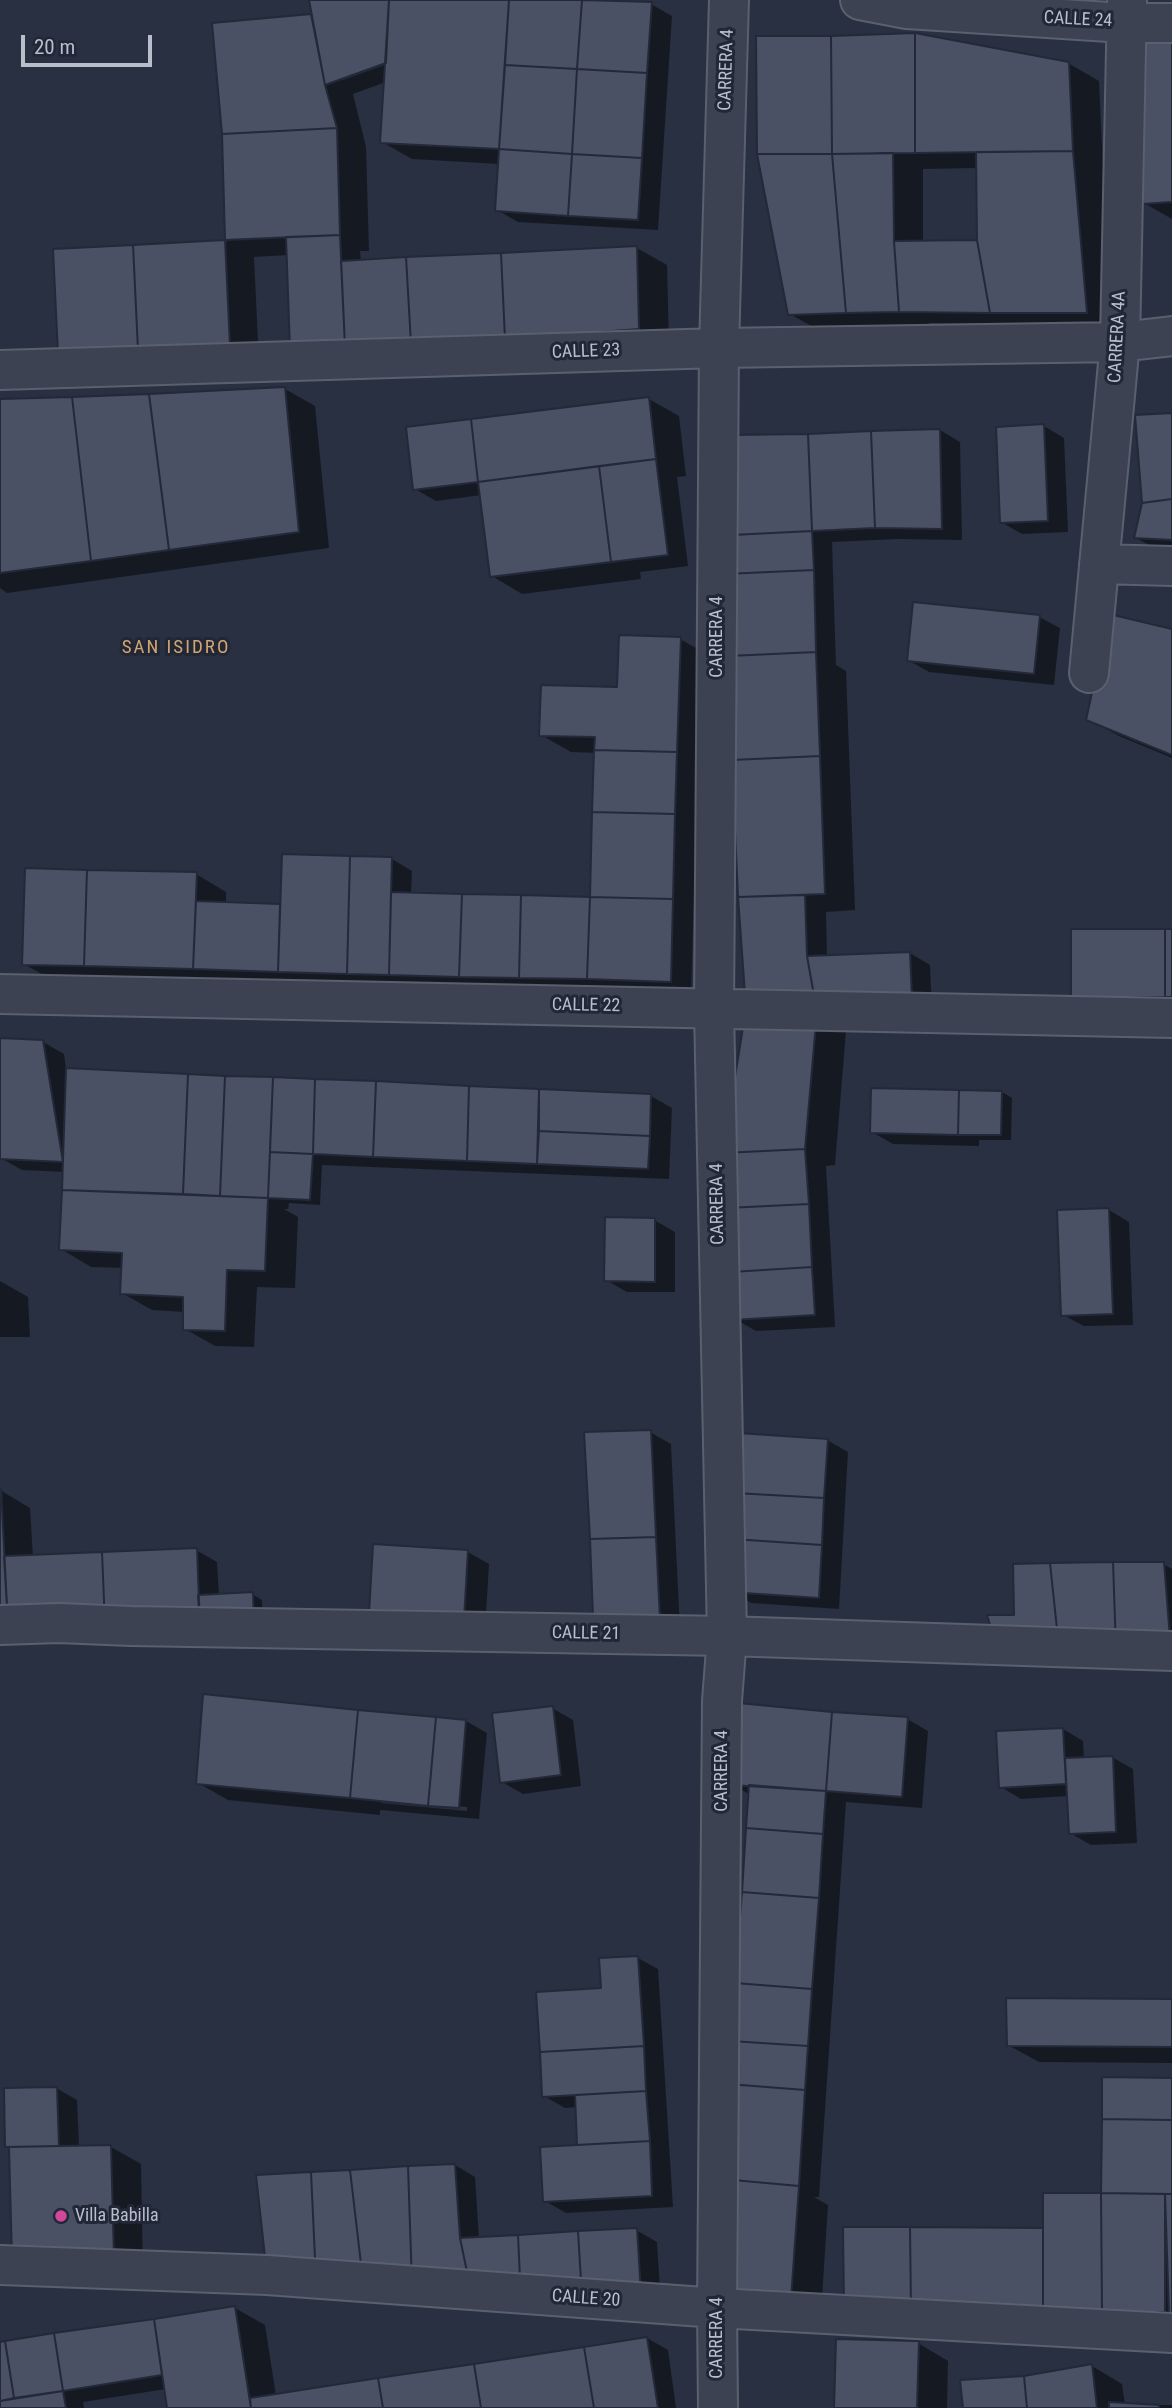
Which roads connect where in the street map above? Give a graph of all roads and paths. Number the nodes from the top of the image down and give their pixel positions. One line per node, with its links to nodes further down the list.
1 (729, 0): 7 (street, CARRERA 4)
2 (860, 0): 3 (street, CALLE 24)
3 (1126, 11): 4 (street, CALLE 24); 6 (street, CARRERA 4A)
4 (1172, 23)
5 (1172, 336): 6 (street, CALLE 23)
6 (1120, 342): 7 (street, CALLE 23); 9 (street, CARRERA 4A)
7 (719, 348): 8 (street, CALLE 23); 13 (street, CARRERA 4)
8 (0, 370)
9 (1099, 564): 10 (street); 11 (street, CARRERA 4A)
10 (1172, 566)
11 (1089, 673)
12 (0, 994): 13 (street, CALLE 22)
13 (715, 1009): 14 (street, CALLE 22); 16 (street, CARRERA 4)
14 (1172, 1018)
15 (0, 1625): 16 (street, CALLE 21)
16 (727, 1636): 17 (street, CALLE 21); 19 (street, CARRERA 4)
17 (1172, 1651)
18 (0, 2265): 19 (street, CALLE 20)
19 (717, 2308): 20 (street, CALLE 20); 21 (street, CARRERA 4)
20 (1172, 2333)
21 (718, 2408)

